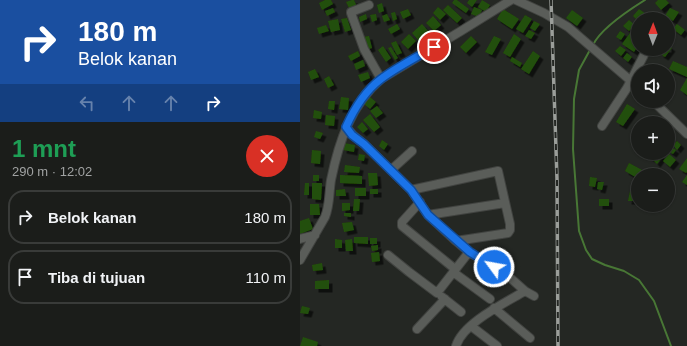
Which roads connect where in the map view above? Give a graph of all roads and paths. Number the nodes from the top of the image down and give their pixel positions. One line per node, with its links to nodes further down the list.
1 (511, 0): 4 (street)
2 (516, 0): 5 (street)
3 (369, 5): 4 (street)
4 (381, 79): 8 (street)
5 (631, 80): 7 (street)
6 (660, 108): 9 (street)
7 (602, 126)
8 (346, 127): 11 (street); 16 (street)
9 (687, 133)
10 (412, 151): 11 (street)
11 (391, 170): 12 (street)
12 (411, 190): 13 (street); 14 (street)
13 (420, 202): 15 (street); 22 (street)
14 (505, 203): 15 (street); 18 (street)
15 (428, 215): 18 (street)
16 (315, 235): 17 (street); 21 (street)
17 (300, 239)
18 (456, 241): 19 (street)
19 (470, 252): 22 (street); 23 (street)
20 (388, 255): 24 (street)
21 (300, 260)
22 (454, 270): 24 (street); 26 (street)
23 (525, 291): 25 (street); 28 (street)
24 (437, 293): 27 (street)
25 (534, 296)
26 (490, 299)
27 (445, 300): 29 (street); 31 (street)
28 (494, 308): 30 (street); 32 (street)
29 (461, 312)
30 (471, 326): 33 (street); 34 (street)
31 (417, 329)
32 (530, 338)
33 (456, 346)
34 (497, 346)

